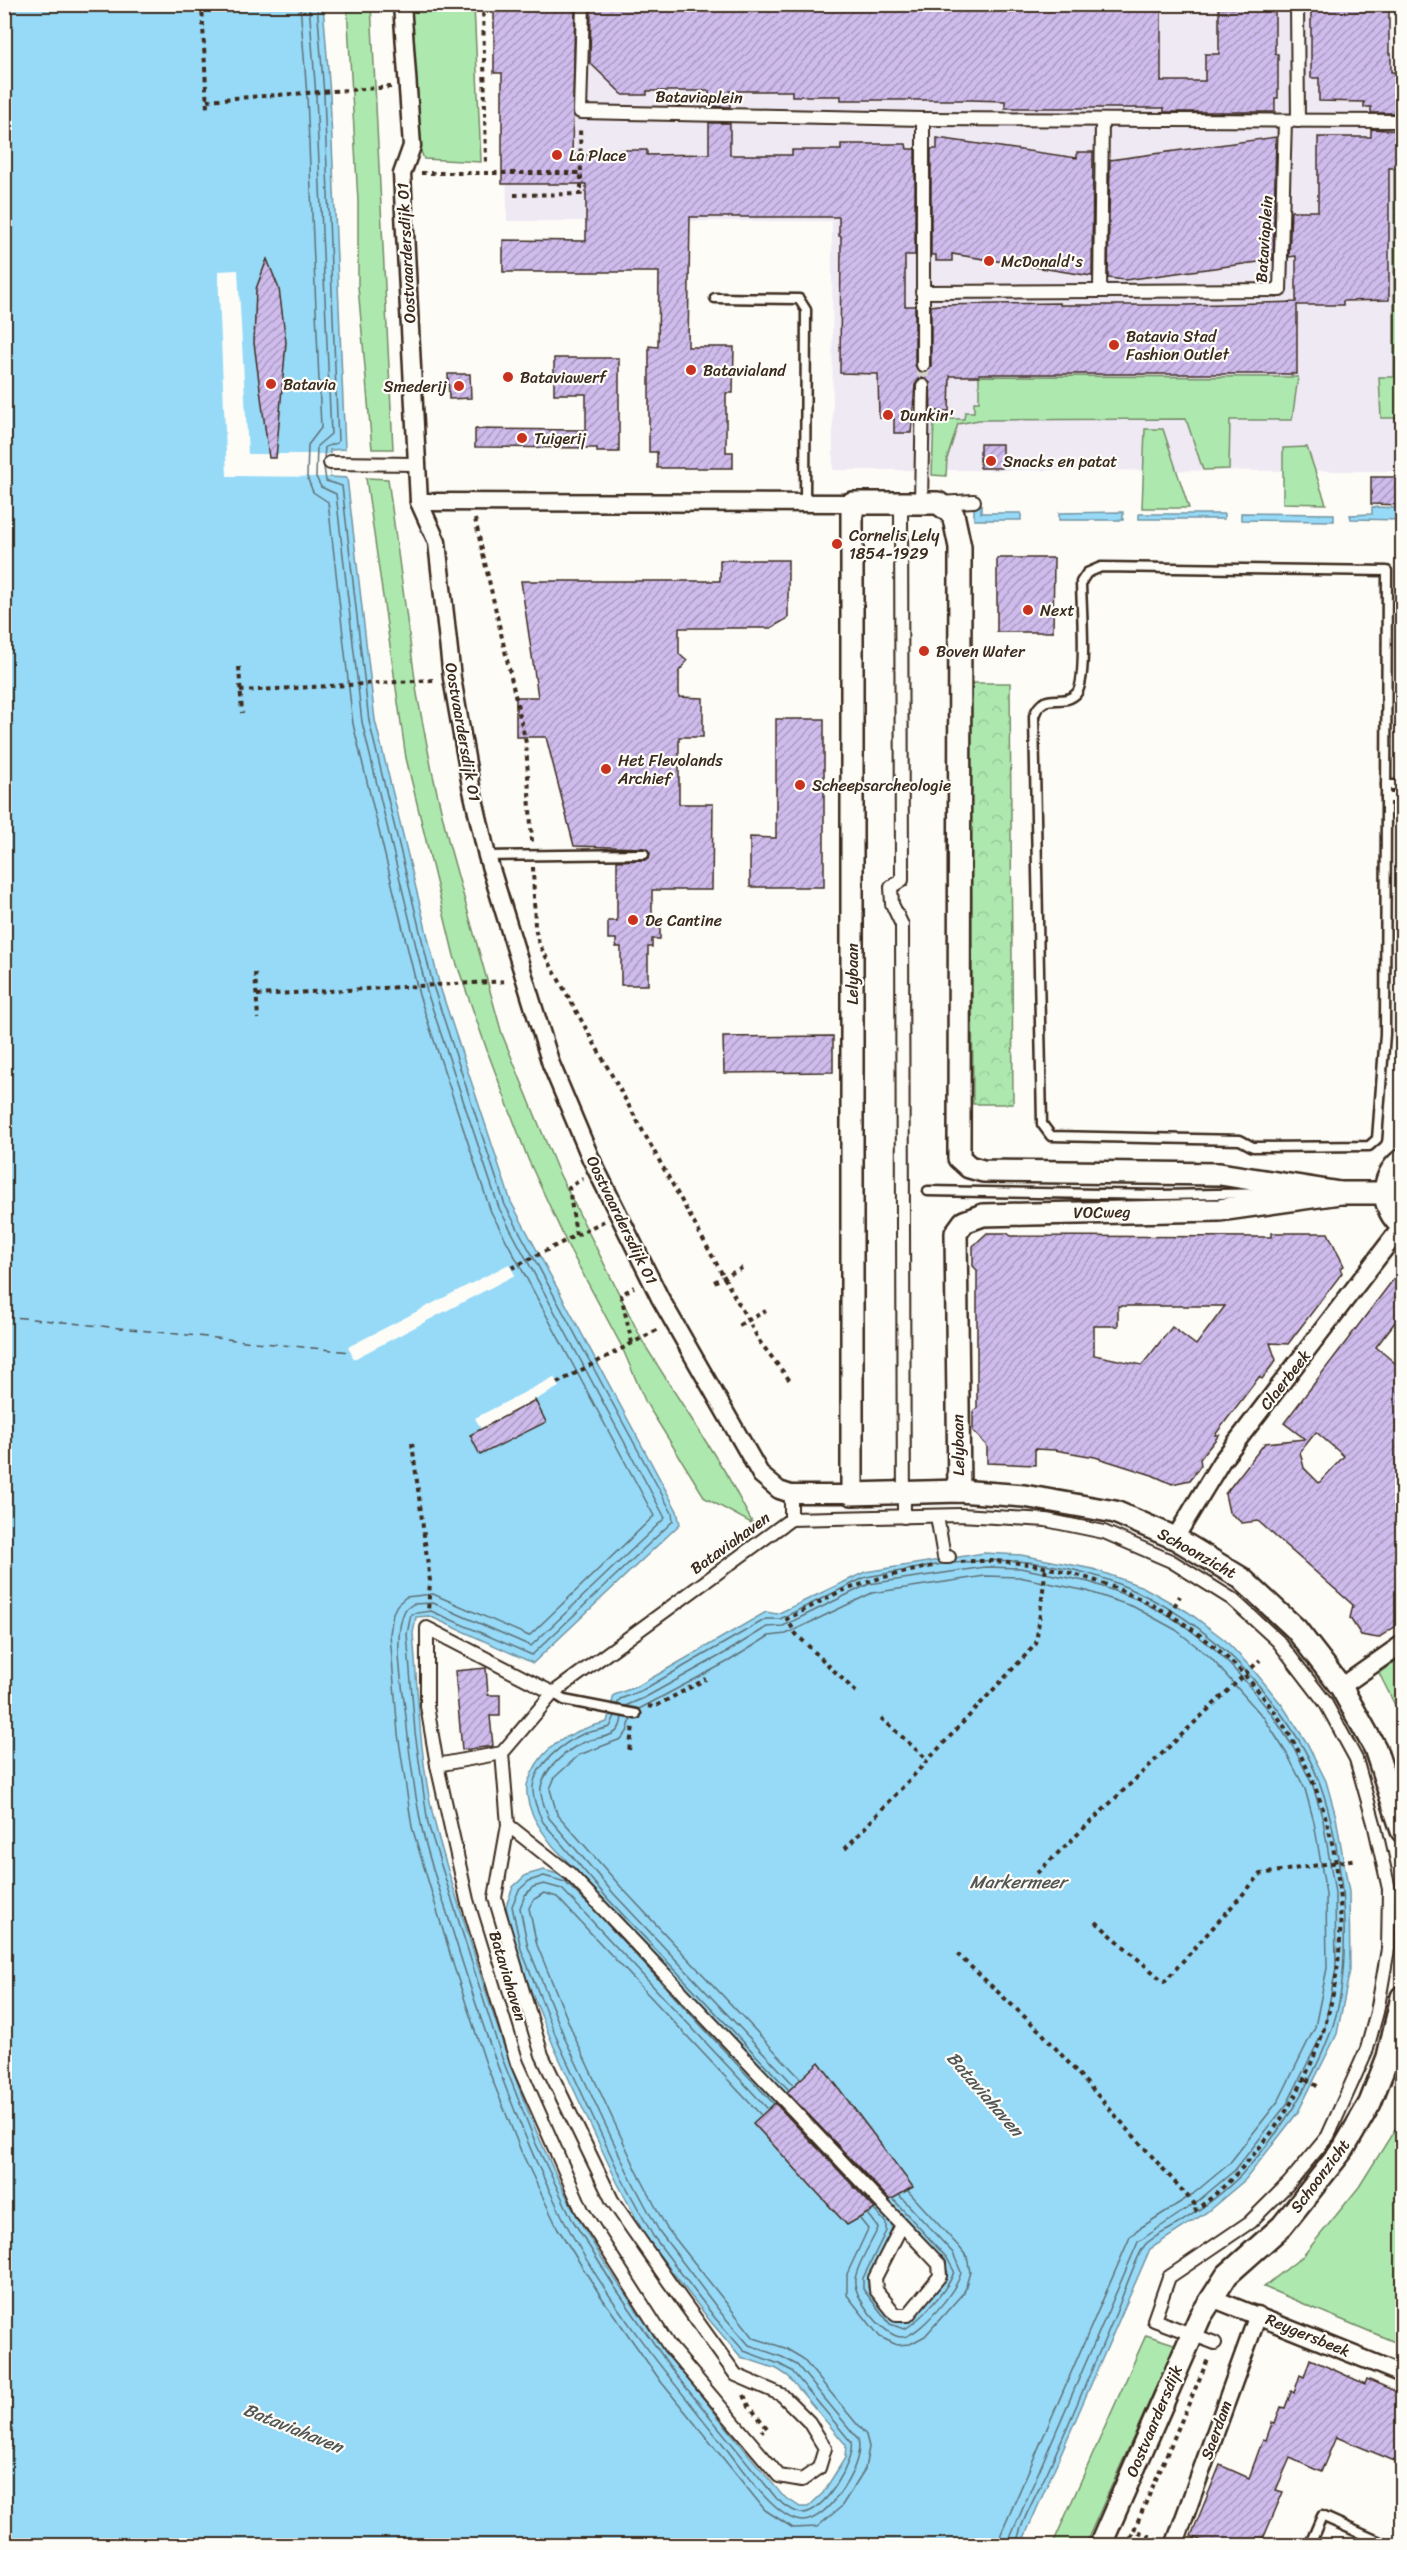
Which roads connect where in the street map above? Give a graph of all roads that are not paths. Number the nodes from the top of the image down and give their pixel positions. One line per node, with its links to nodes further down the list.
1 (402, 4): 14 (street, Oostvaardersdijk 01)
2 (583, 4): 4 (street, Bataviaplein)
3 (1297, 4): 6 (street)
4 (923, 119): 5 (street, Bataviaplein); 9 (street)
5 (1102, 120): 6 (street, Bataviaplein); 8 (street)
6 (1291, 121): 7 (street, Bataviaplein); 8 (street, Bataviaplein)
7 (1402, 121)
8 (1100, 291): 9 (street, Bataviaplein)
9 (922, 292): 11 (street)
10 (715, 298): 17 (lane)
11 (923, 365)
12 (923, 386): 19 (street)
13 (330, 463): 14 (street)
14 (416, 464): 16 (street, Oostvaardersdijk 01)
15 (974, 501): 19 (street)
16 (419, 502): 17 (street); 25 (street, Oostvaardersdijk 01)
17 (805, 502): 18 (street)
18 (852, 503): 19 (street); 36 (street, Lelybaan)
19 (920, 503): 28 (street, VOCweg); 34 (street)
20 (1386, 785): 21 (lane); 22 (lane); 22 (lane)
21 (1402, 785)
22 (1386, 798): 23 (lane)
23 (1402, 798)
24 (644, 854): 25 (lane)
25 (487, 856): 35 (street, Oostvaardersdijk 01)
26 (1402, 1160): 30 (street)
27 (928, 1191): 28 (lane)
28 (1240, 1192): 29 (street, VOCweg); 29 (street, VOCweg); 31 (street, VOCweg)
29 (1340, 1192): 30 (street, VOCweg)
30 (1385, 1192): 32 (street)
31 (964, 1221): 33 (street, Lelybaan)
32 (1402, 1226): 40 (street, Claerbeek)
33 (959, 1491): 34 (street, Schoonzicht); 40 (street, Schoonzicht)
34 (903, 1493): 36 (street, Schoonzicht); 38 (street)
35 (792, 1494): 36 (street, Oostvaardersdijk 01); 39 (street, Bataviahaven)
36 (852, 1494)
37 (937, 1516): 38 (street); 41 (street); 54 (street)
38 (904, 1517): 39 (street)
39 (791, 1519): 44 (street, Bataviahaven)
40 (1175, 1538): 43 (street, Schoonzicht)
41 (946, 1560)
42 (1402, 1644): 43 (street)
43 (1341, 1687): 49 (street, Schoonzicht)
44 (553, 1693): 45 (lane); 46 (street, Bataviahaven); 47 (street, Bataviahaven)
45 (636, 1714)
46 (502, 1753): 47 (street); 48 (street, Bataviahaven)
47 (437, 1765): 48 (street, Bataviahaven)
48 (508, 1825): 51 (street)
49 (1402, 1831)
50 (1402, 1997): 52 (street, Schoonzicht)
51 (902, 2225): 51 (street)
52 (1212, 2298): 53 (street, Reygersbeek); 54 (street, Oostvaardersdijk)
53 (1258, 2315): 56 (street, Reygersbeek); 57 (street, Saerdam)
54 (1192, 2334): 55 (street); 58 (street, Oostvaardersdijk)
55 (1215, 2343)
56 (1402, 2374)
57 (1168, 2544)
58 (1100, 2546)
59 (1309, 2546): 60 (lane)
60 (1389, 2546)

